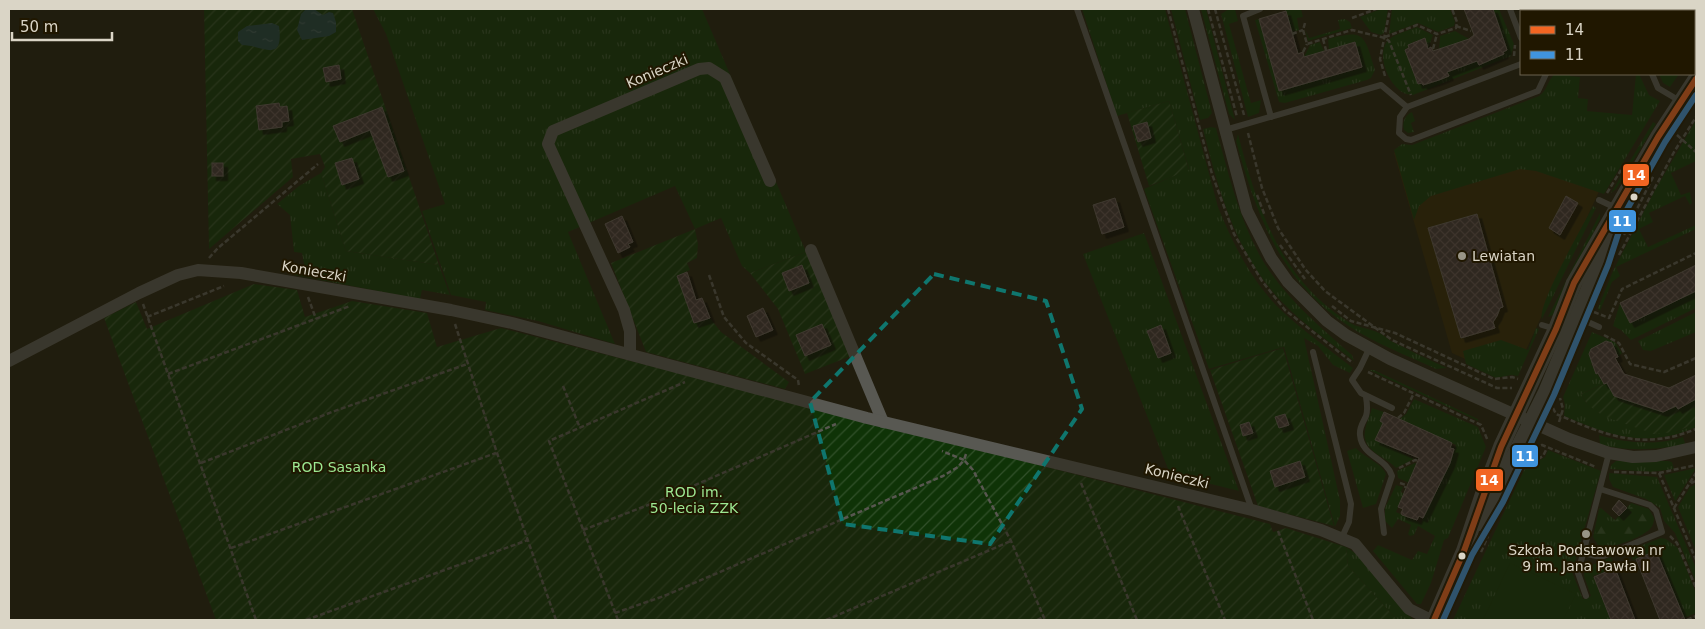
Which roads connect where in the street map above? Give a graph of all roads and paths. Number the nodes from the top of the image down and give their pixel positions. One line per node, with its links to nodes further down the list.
1 (1077, 9): 105 (lane)
2 (1193, 9): 36 (street)
3 (1208, 9): 35 (path)
4 (1215, 9): 35 (path)
5 (1260, 9): 34 (lane)
6 (1376, 9): 10 (path)
7 (1390, 9): 19 (path)
8 (1452, 9): 12 (path)
9 (1510, 9): 17 (lane)
10 (1352, 18)
11 (1305, 23): 13 (path)
12 (1456, 26): 14 (path); 16 (path)
13 (1304, 30): 15 (path); 21 (path)
14 (1471, 31)
15 (1292, 34)
16 (1437, 34): 19 (path); 22 (path)
17 (1520, 35)
18 (1512, 36): 25 (path)
19 (1385, 38): 20 (path); 29 (path); 31 (path)
20 (1323, 39): 21 (path); 23 (path)
21 (1307, 44): 24 (path)
22 (1433, 49)
23 (1326, 50)
24 (1303, 52)
25 (1512, 58)
26 (1520, 64): 33 (lane)
27 (1545, 75): 33 (lane)
28 (1652, 75): 32 (lane)
29 (1386, 78)
30 (1696, 79): 32 (street)
31 (1406, 95)
32 (1681, 102): 44 (street)
33 (1407, 107): 34 (lane)
34 (1271, 117): 35 (lane)
35 (1243, 125): 36 (lane); 60 (path)
36 (1225, 130): 63 (street)
37 (1677, 134): 38 (path)
38 (1696, 152)
39 (318, 164): 49 (path)
40 (1624, 164): 43 (path)
41 (770, 181): 65 (street, Konieczki)
42 (1255, 188): 45 (path)
43 (1601, 201): 44 (lane)
44 (1617, 209): 57 (street); 80 (street)
45 (1267, 221)
46 (1277, 240): 52 (path)
47 (811, 250): 83 (street)
48 (1696, 252): 57 (path)
49 (198, 270): 50 (street, Konieczki); 54 (street, Konieczki)
50 (241, 274): 53 (street, Konieczki); 58 (path)
51 (709, 275): 77 (path)
52 (1310, 284)
53 (308, 286): 59 (path); 65 (street, Konieczki)
54 (139, 293): 58 (path); 67 (street, Konieczki)
55 (1327, 301): 60 (path)
56 (350, 306): 59 (path)
57 (1582, 314): 61 (lane); 84 (street)
58 (147, 317): 71 (path)
59 (316, 319): 71 (path)
60 (1378, 328): 68 (path); 72 (path)
61 (1599, 330): 66 (path)
62 (461, 341): 69 (path)
63 (1369, 349): 70 (lane); 80 (street)
64 (1313, 352): 111 (lane)
65 (630, 354): 77 (street, Konieczki)
66 (1696, 358)
67 (9, 361)
68 (1455, 361)
69 (467, 364): 91 (path); 95 (path)
70 (1360, 368): 75 (path); 76 (lane)
71 (168, 374): 95 (path)
72 (1522, 375)
73 (686, 382): 85 (path)
74 (563, 386): 85 (path)
75 (1414, 395): 81 (path); 87 (path)
76 (1366, 396): 78 (lane); 97 (lane)
77 (801, 400): 83 (street, Konieczki)
78 (1392, 408)
79 (1556, 414): 86 (path)
80 (1516, 416): 84 (street); 116 (street)
81 (1398, 418)
82 (830, 420): 106 (path)
83 (883, 422): 105 (street, Konieczki)
84 (1532, 422): 92 (street); 116 (street)
85 (580, 428): 106 (path)
86 (1696, 429)
87 (1491, 442)
88 (1696, 447): 92 (street)
89 (936, 448): 93 (path)
90 (968, 448): 93 (path)
91 (497, 453): 112 (path); 114 (path)
92 (1609, 453): 102 (lane)
93 (964, 460): 113 (path); 120 (path)
94 (1418, 461): 97 (path)
95 (200, 463): 114 (path)
96 (1696, 465): 104 (path)
97 (1391, 472): 109 (lane)
98 (1696, 472): 101 (path)
99 (1080, 480): 129 (path)
100 (1696, 481): 101 (path)
101 (1689, 484): 104 (path)
102 (1600, 490): 108 (lane); 115 (lane)
103 (1176, 500): 130 (path)
104 (1674, 508): 117 (path)
105 (1252, 510): 111 (street, Konieczki)
106 (583, 530): 120 (path)
107 (1278, 531): 131 (path)
108 (1662, 532): 115 (lane); 118 (path)
109 (1384, 533)
110 (1488, 535): 116 (path)
111 (1342, 537): 132 (street, Konieczki)
112 (528, 540): 124 (path); 125 (path)
113 (1011, 541): 122 (path); 127 (path)
114 (231, 548): 123 (path)
115 (1583, 553): 119 (lane)
116 (1471, 555): 133 (street)
117 (1696, 560)
118 (1696, 588)
119 (1586, 596)
120 (616, 613): 126 (path)
121 (1696, 616): 134 (path)
122 (1044, 619): 128 (path)
123 (256, 620)
124 (306, 620)
125 (556, 620)
126 (618, 620)
127 (826, 620)
128 (1037, 620)
129 (1137, 620)
130 (1225, 620)
131 (1313, 620)
132 (1430, 620)
133 (1434, 620)
134 (1687, 620)

